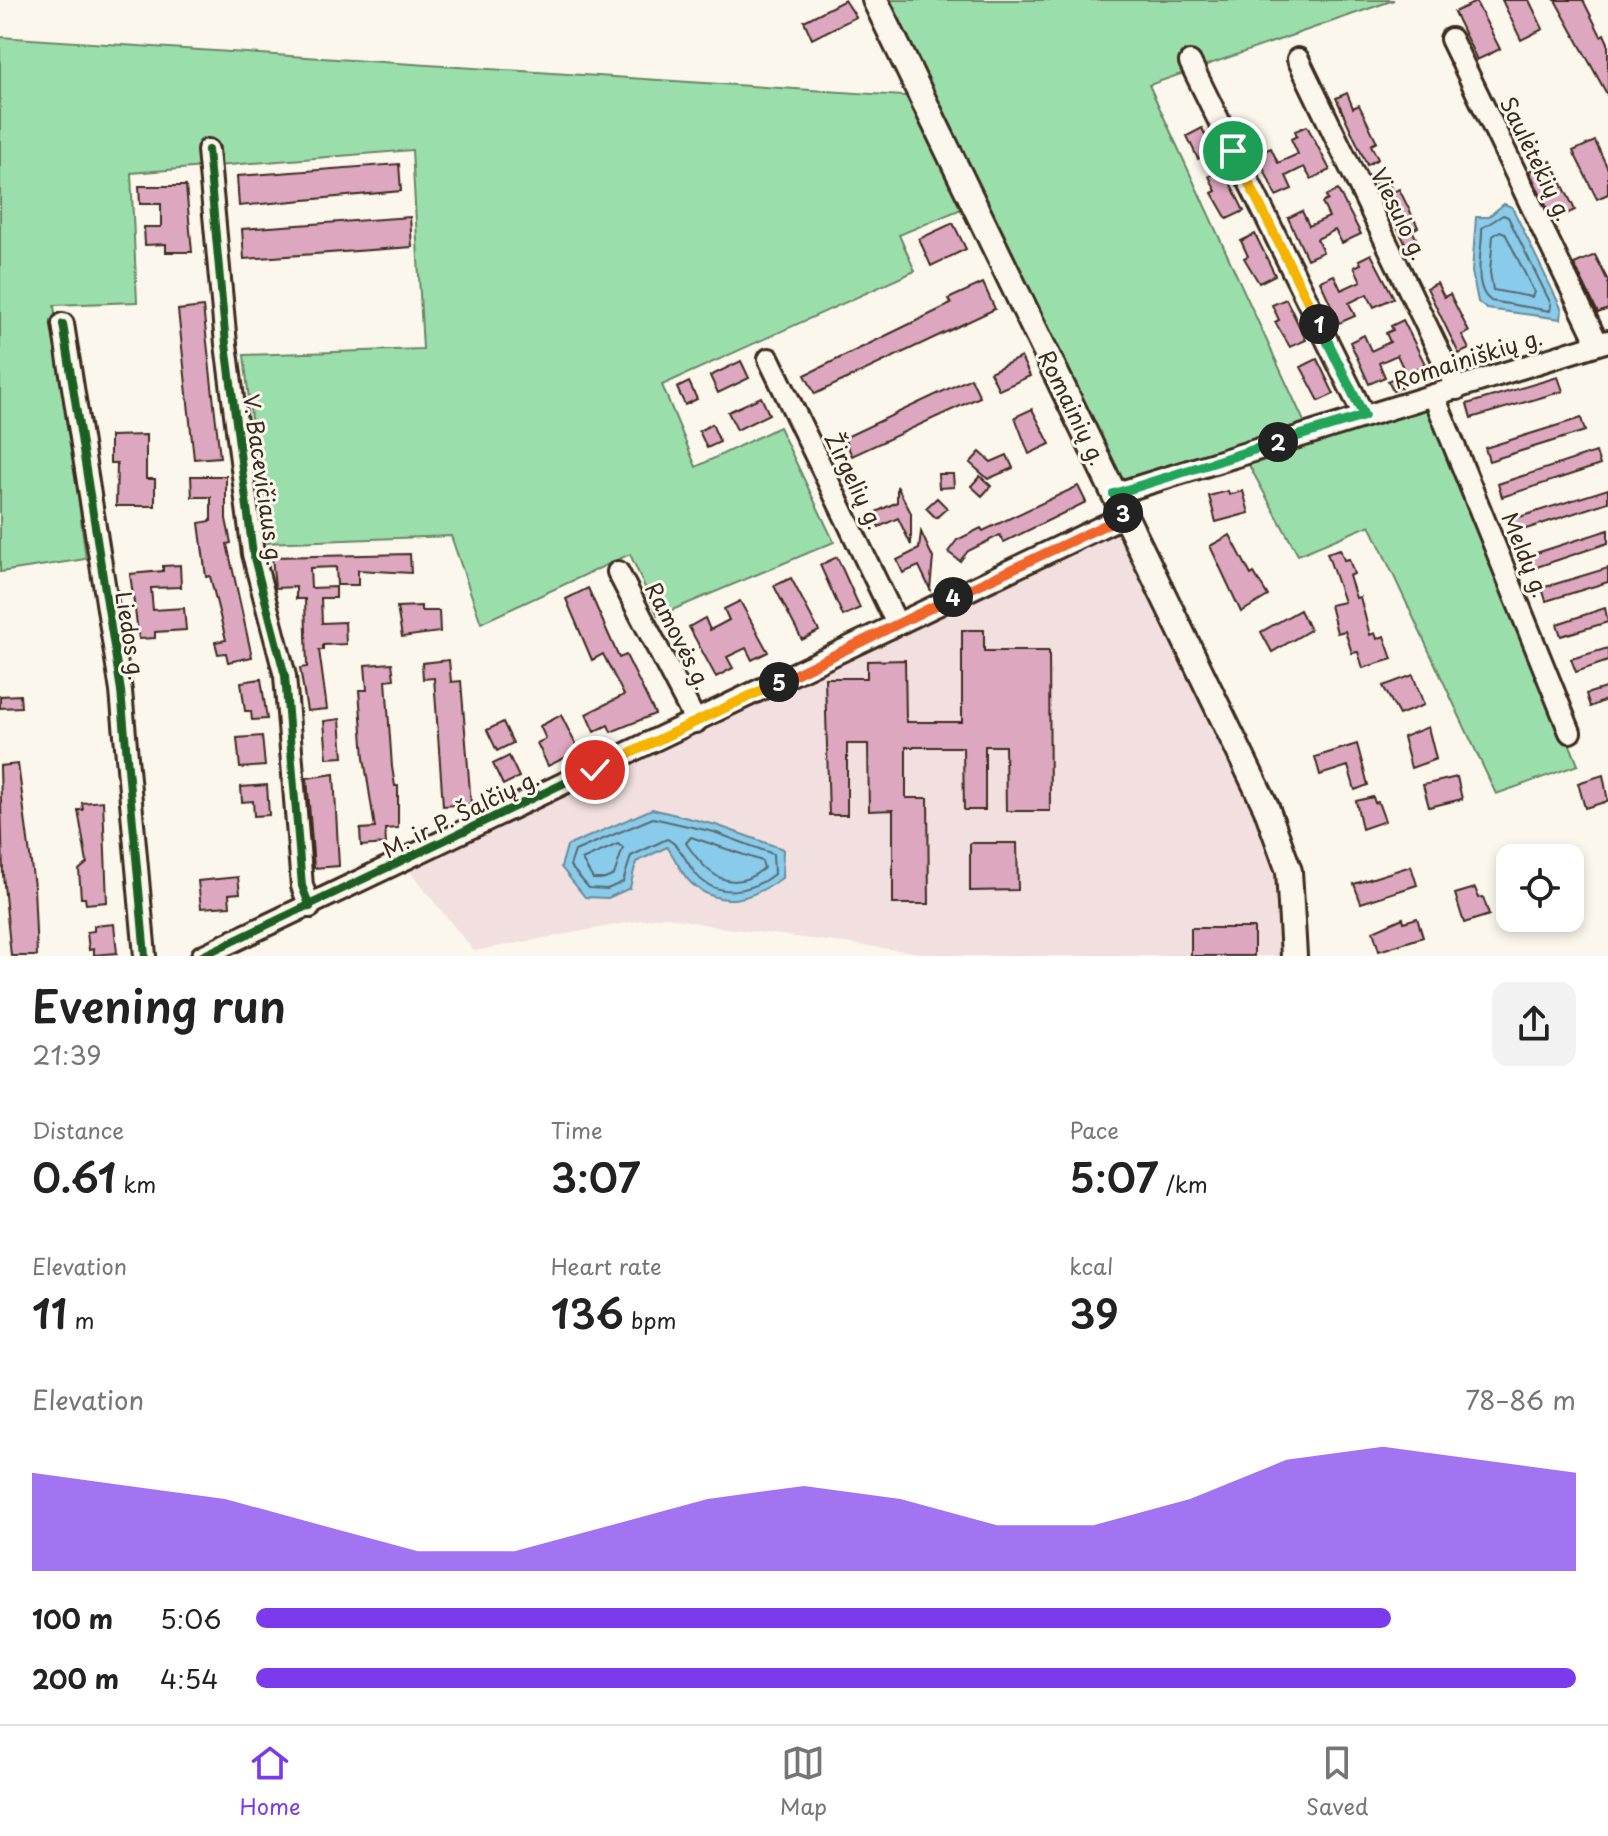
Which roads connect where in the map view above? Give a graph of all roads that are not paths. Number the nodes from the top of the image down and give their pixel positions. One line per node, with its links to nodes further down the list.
1 (875, 0): 12 (main road, Romainių g.)
2 (1451, 39): 7 (street, Saulėtekių g.)
3 (1298, 59): 9 (street, Viesulo g.)
4 (1190, 62): 11 (street)
5 (208, 150): 18 (street, V. Bacevičiaus g.)
6 (63, 324): 19 (street, Liedos g.)
7 (1603, 342): 9 (street, Romainiškių g.)
8 (769, 359): 15 (street, Žirgelių g.)
9 (1457, 389): 10 (street, Romainiškių g.)
10 (1434, 396): 11 (street, Romainiškių g.); 17 (street, Meldų g.)
11 (1364, 416): 12 (street, Romainiškių g.)
12 (1114, 494): 13 (main road, Romainių g.)
13 (1124, 516): 15 (street, M. ir P. Šalčių g.); 21 (main road, Romainių g.)
14 (618, 572): 16 (street, Ramovės g.)
15 (897, 624): 16 (street, M. ir P. Šalčių g.)
16 (696, 722): 18 (street, M. ir P. Šalčių g.)
17 (1570, 732)
18 (310, 907): 20 (street, M. ir P. Šalčių g.)
19 (145, 956)
20 (202, 956)
21 (1294, 956)

